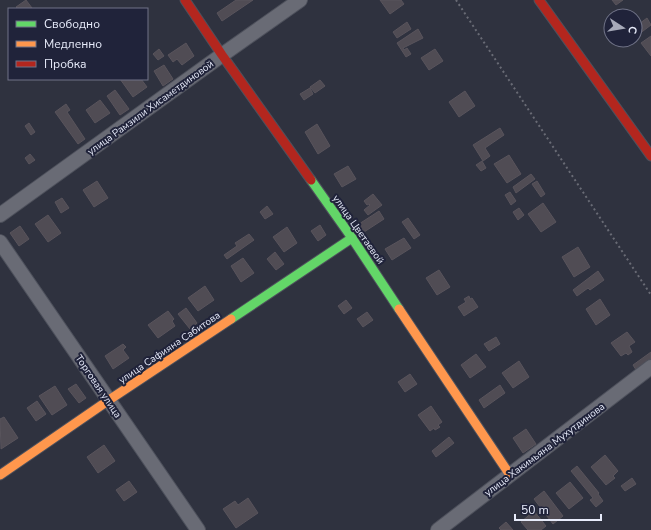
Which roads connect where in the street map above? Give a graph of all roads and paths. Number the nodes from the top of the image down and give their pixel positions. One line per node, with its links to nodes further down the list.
1 (185, 0): 5 (street, улица Цветаевой)
2 (300, 0): 5 (street, улица Рамзили Хисаметдиновой)
3 (456, 0): 10 (path)
4 (539, 0): 6 (street)
5 (222, 55): 7 (street, улица Рамзили Хисаметдиновой); 8 (street, улица Цветаевой)
6 (651, 156)
7 (0, 215)
8 (352, 238): 12 (street, улица Сафияна Сабитова); 14 (street, улица Цветаевой)
9 (0, 242): 12 (street, Торговая улица)
10 (651, 295)
11 (651, 367): 14 (street, улица Хакимьяна Мухутдинова)
12 (109, 400): 13 (street, улица Сафияна Сабитова); 15 (street, Торговая улица)
13 (0, 475)
14 (510, 475): 16 (street, улица Хакимьяна Мухутдинова)
15 (198, 530)
16 (438, 530)

